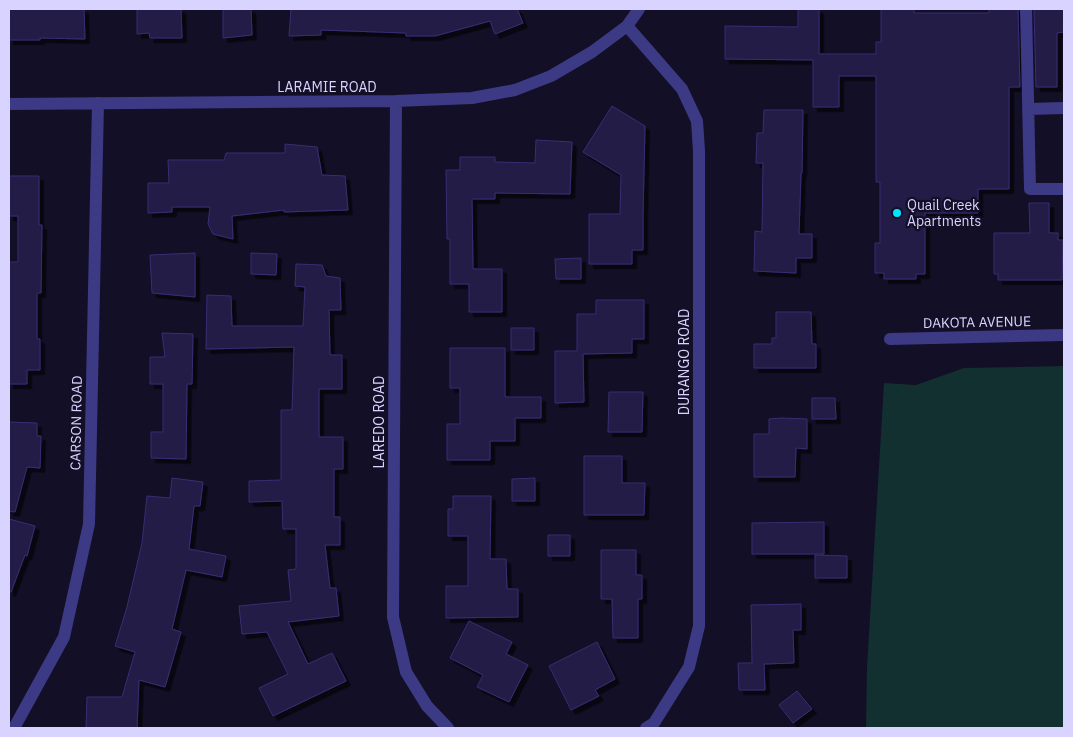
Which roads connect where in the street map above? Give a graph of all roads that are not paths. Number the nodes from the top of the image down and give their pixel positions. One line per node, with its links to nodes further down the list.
1 (639, 9): 3 (street)
2 (1026, 9): 8 (street)
3 (627, 26): 4 (street, LARAMIE ROAD); 14 (street, DURANGO ROAD)
4 (396, 101): 5 (street, LARAMIE ROAD); 13 (street, LAREDO ROAD)
5 (98, 103): 6 (street, LARAMIE ROAD); 12 (street, CARSON ROAD)
6 (9, 104)
7 (1064, 108): 8 (street)
8 (1028, 109): 9 (street)
9 (1064, 189)
10 (1064, 335): 11 (street, DAKOTA AVENUE)
11 (890, 339)
12 (14, 728)
13 (448, 728)
14 (646, 728)

